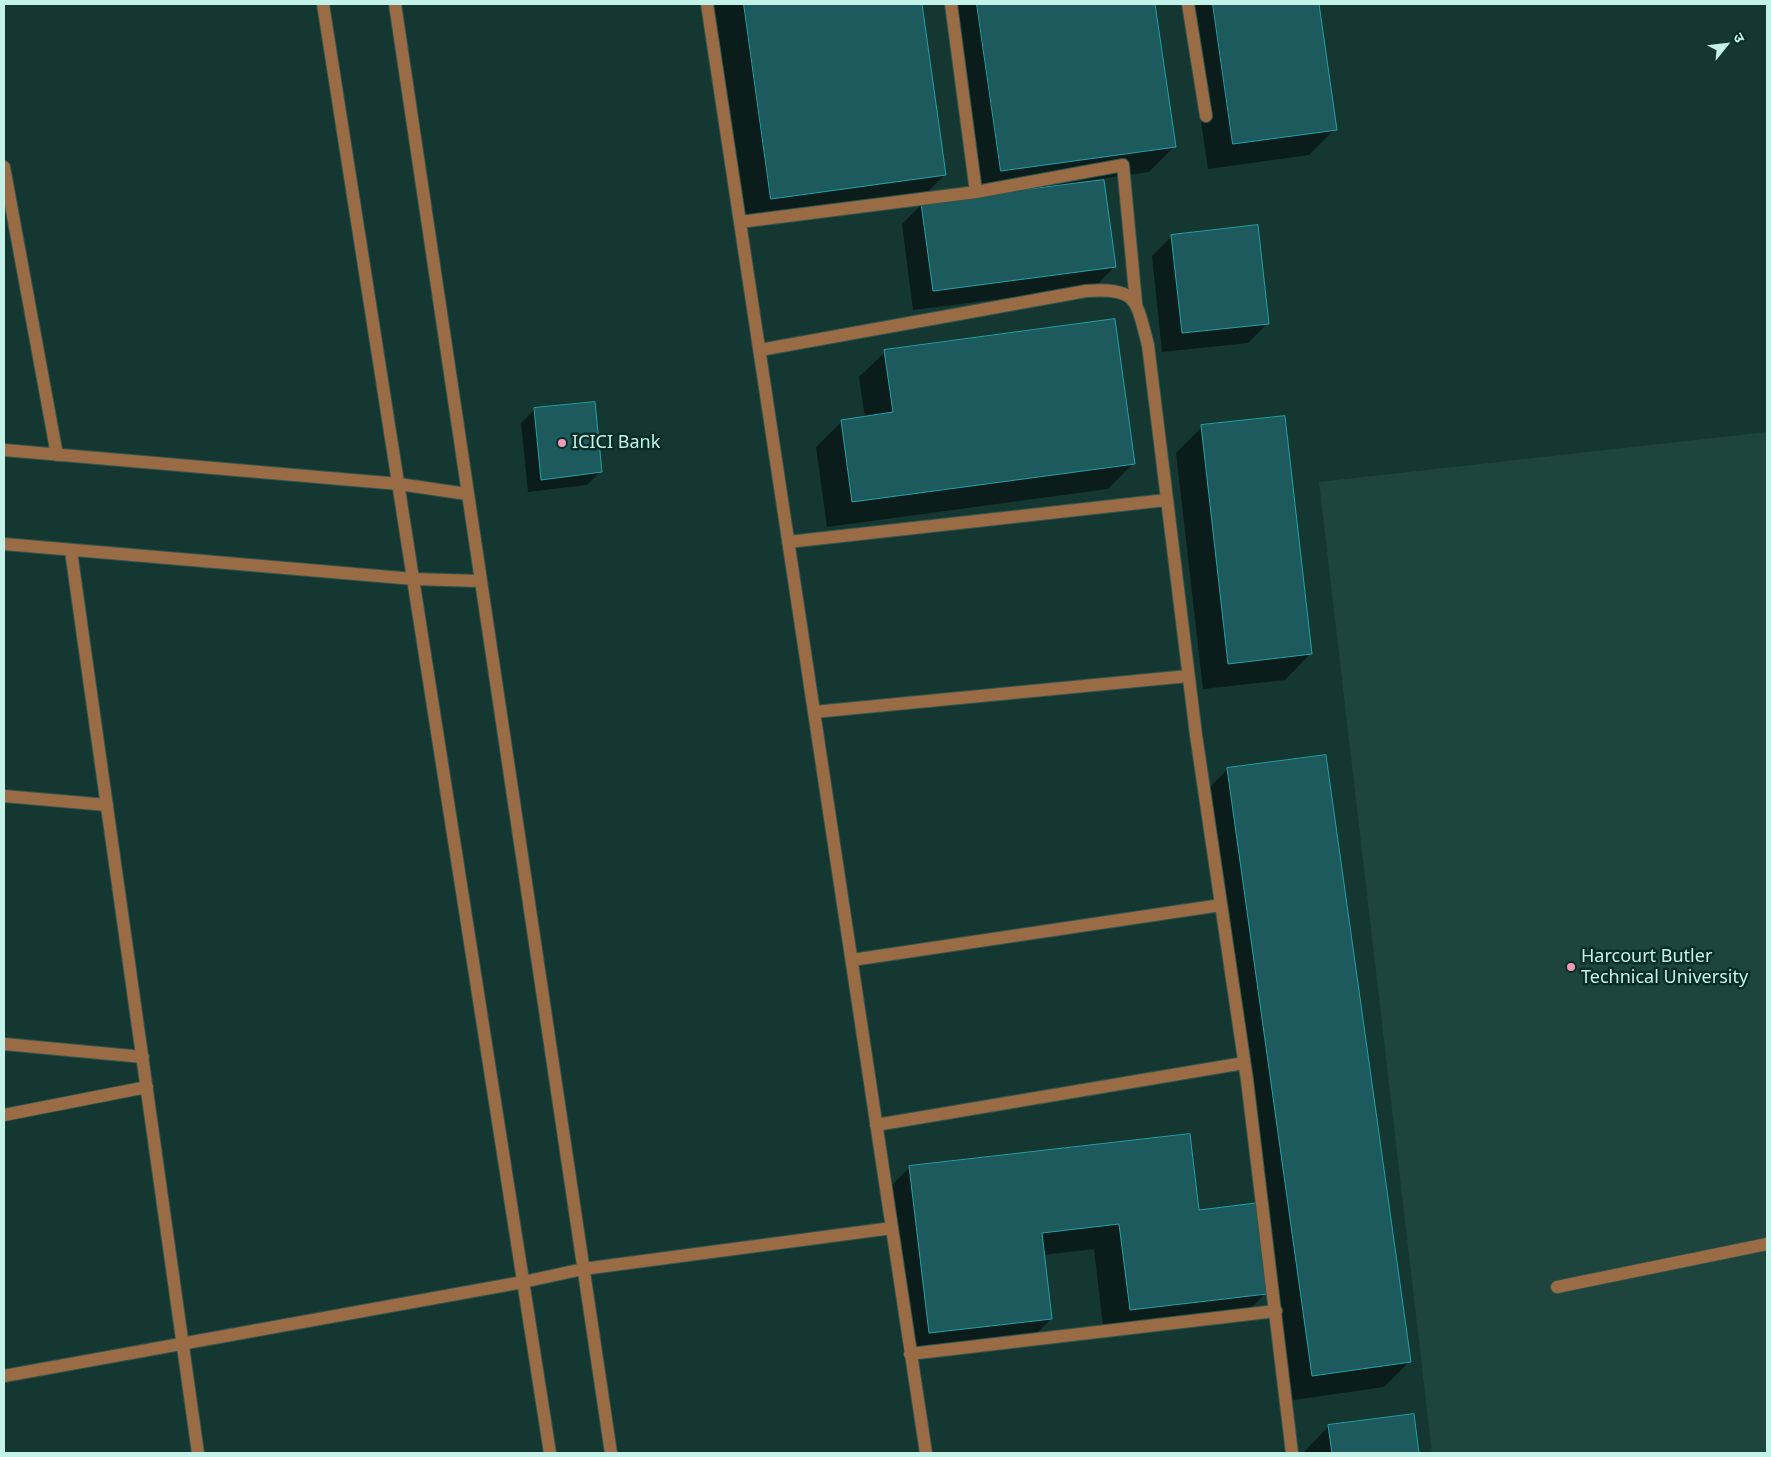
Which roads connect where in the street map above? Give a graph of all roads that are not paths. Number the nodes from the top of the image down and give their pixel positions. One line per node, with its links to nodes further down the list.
1 (323, 4): 15 (street)
2 (394, 4): 16 (street)
3 (708, 4): 10 (street)
4 (950, 4): 9 (street)
5 (1188, 4): 6 (street)
6 (1206, 116)
7 (4, 167): 8 (street)
8 (6, 191): 14 (street)
9 (976, 192): 10 (street); 11 (street)
10 (740, 222): 12 (street)
11 (1136, 303): 12 (street); 17 (street)
12 (760, 350): 18 (street)
13 (4, 450): 14 (street)
14 (57, 455): 15 (street)
15 (399, 484): 16 (street); 21 (street)
16 (467, 494): 22 (street)
17 (1166, 500): 18 (street); 23 (street)
18 (788, 542): 24 (street)
19 (4, 544): 20 (street)
20 (72, 551): 21 (street); 26 (street)
21 (414, 579): 22 (street); 38 (street)
22 (479, 580): 37 (street)
23 (1188, 676): 24 (street); 27 (street)
24 (814, 712): 28 (street)
25 (4, 796): 26 (street)
26 (107, 805): 30 (street)
27 (1221, 905): 28 (street); 31 (street)
28 (852, 960): 34 (street)
29 (4, 1044): 30 (street)
30 (142, 1057): 32 (street)
31 (1244, 1062): 34 (street); 40 (street)
32 (147, 1087): 33 (street); 41 (street)
33 (4, 1115)
34 (876, 1125): 35 (street)
35 (892, 1228): 37 (street); 42 (street)
36 (1767, 1244): 39 (street)
37 (583, 1270): 38 (street); 46 (street)
38 (523, 1282): 41 (street); 45 (street)
39 (1557, 1286)
40 (1276, 1311): 42 (street); 48 (street)
41 (183, 1343): 43 (street); 44 (street)
42 (910, 1354): 47 (street)
43 (4, 1376)
44 (198, 1453)
45 (550, 1453)
46 (610, 1453)
47 (926, 1453)
48 (1292, 1453)

